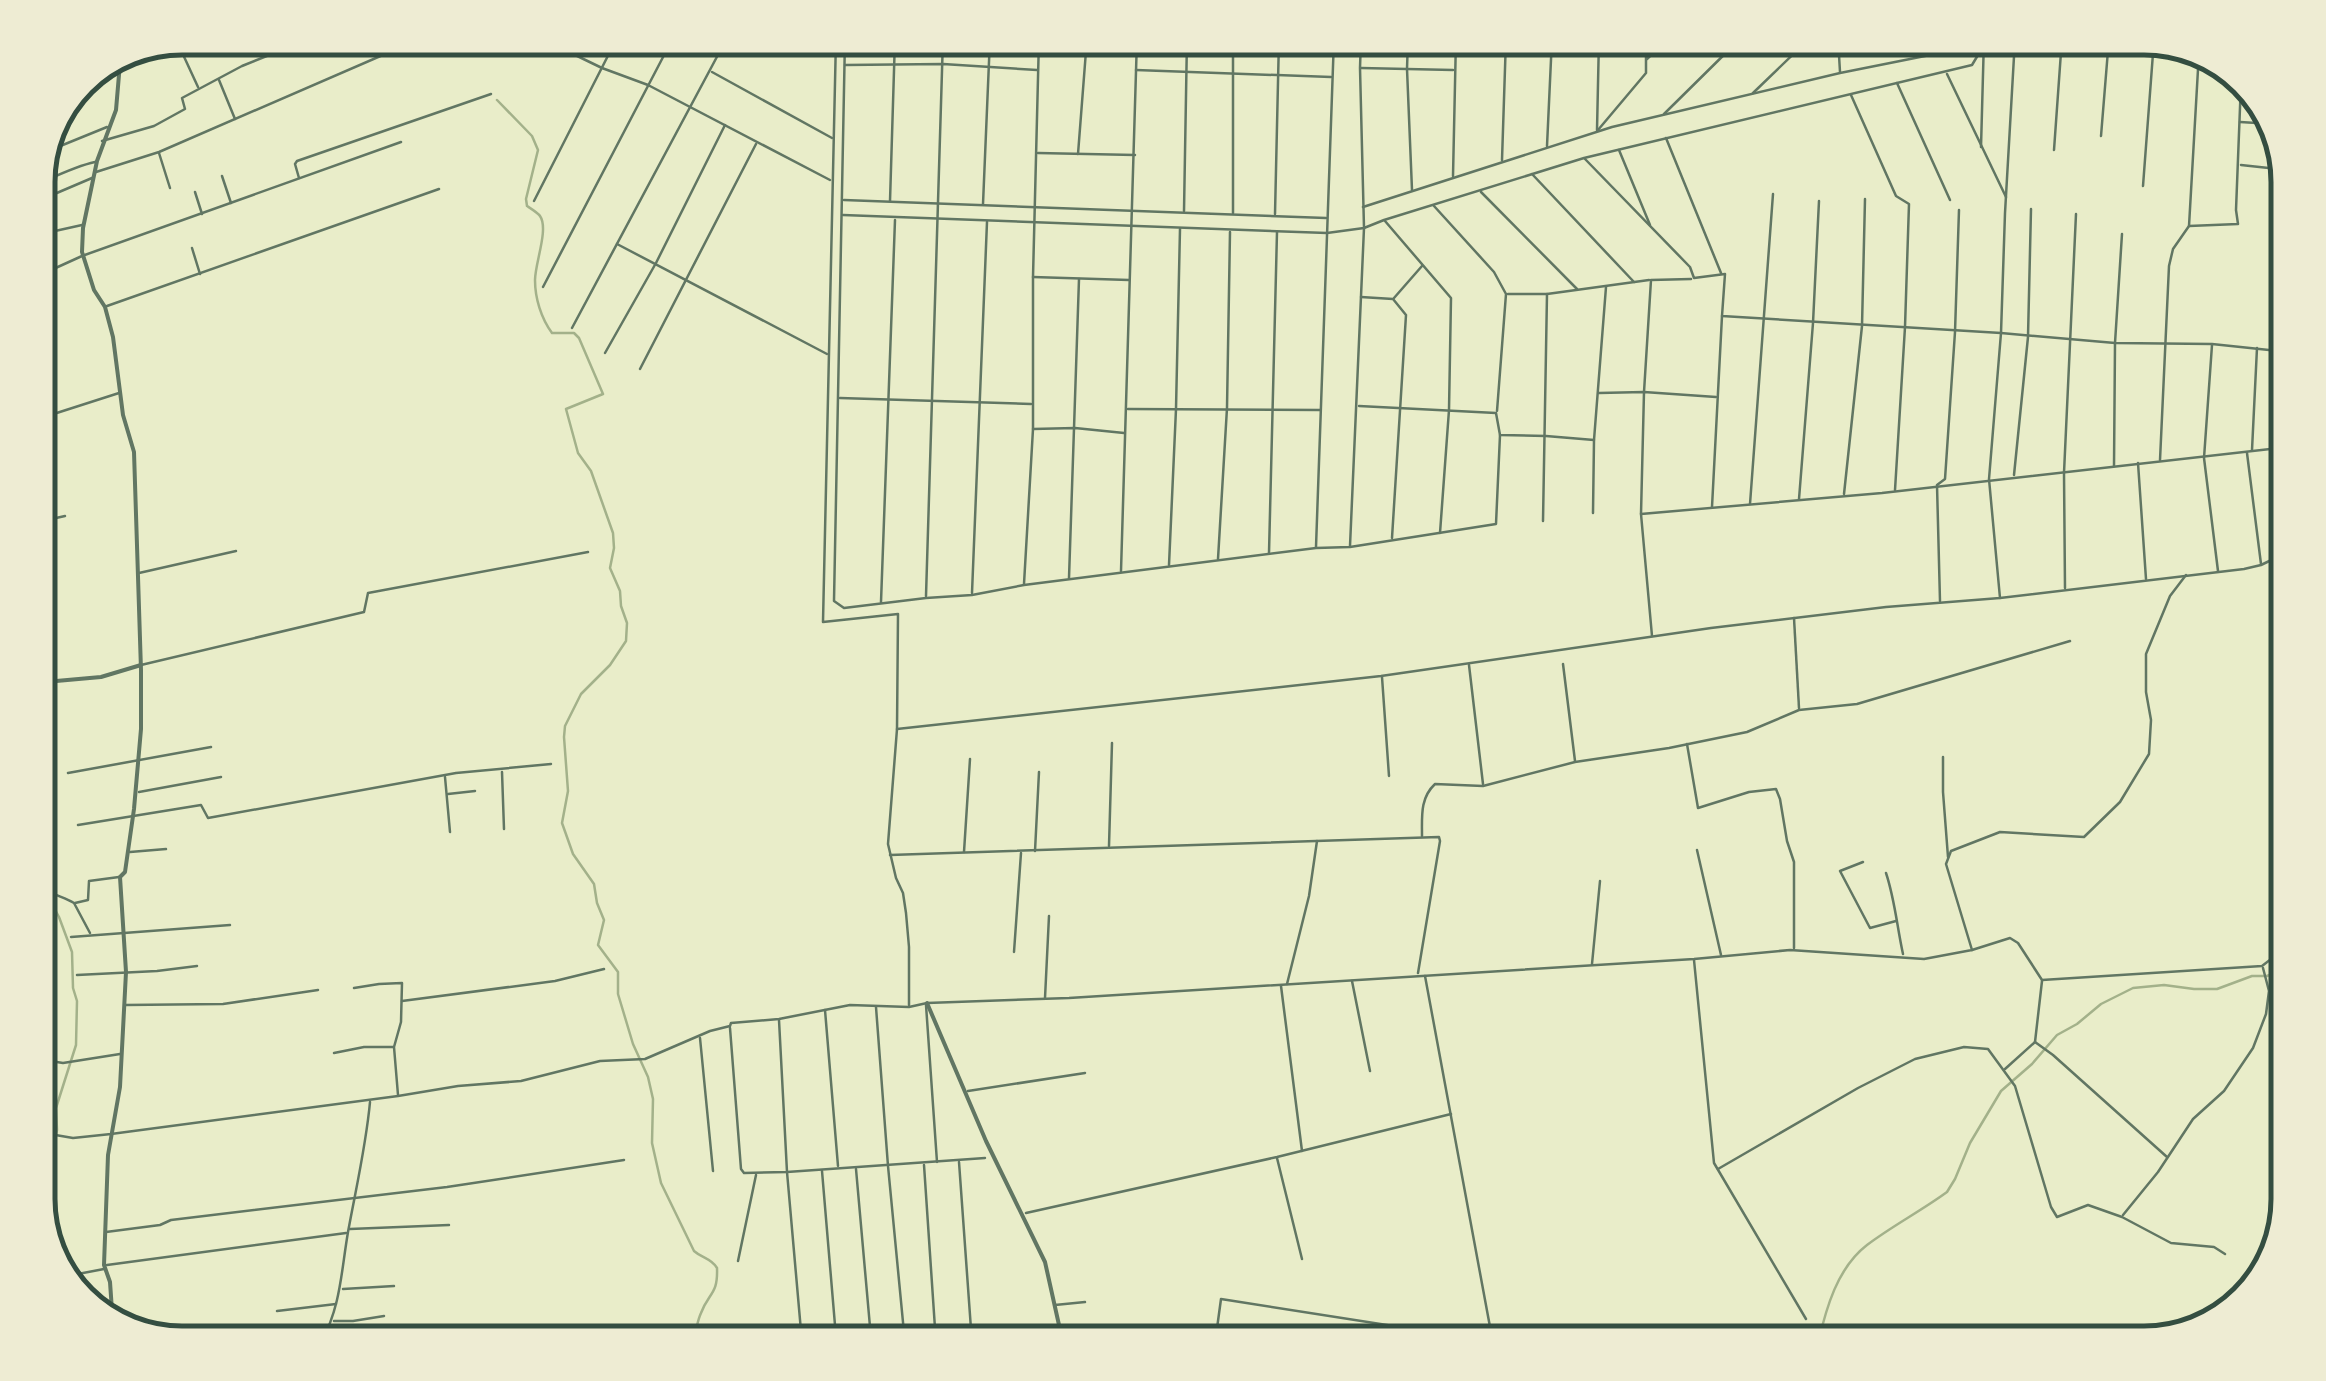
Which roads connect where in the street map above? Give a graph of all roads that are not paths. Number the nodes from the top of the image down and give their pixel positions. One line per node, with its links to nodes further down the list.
1 (183, 55): 61 (street)
2 (266, 55): 57 (street)
3 (383, 55): 68 (street)
4 (575, 55): 43 (street)
5 (608, 55): 43 (street)
6 (664, 55): 60 (street)
7 (718, 55): 51 (street)
8 (836, 55): 75 (street)
9 (844, 55): 40 (street)
10 (894, 55): 41 (street)
11 (943, 55): 39 (street)
12 (989, 55): 42 (street)
13 (1038, 55): 47 (street)
14 (1086, 55): 87 (street)
15 (1136, 55): 48 (street)
16 (1186, 55): 53 (street)
17 (1233, 55): 54 (street)
18 (1279, 55): 56 (street)
19 (1334, 55): 58 (street)
20 (1360, 55): 44 (street)
21 (1407, 55): 46 (street)
22 (1456, 55): 49 (street)
23 (1506, 55): 91 (street)
24 (1552, 55): 81 (street)
25 (1599, 55): 73 (street)
26 (1646, 55): 38 (street)
27 (1651, 55): 38 (street)
28 (1724, 55): 67 (street)
29 (1792, 55): 63 (street)
30 (1839, 55): 55 (street)
31 (1931, 55): 55 (street)
32 (1978, 55): 52 (street)
33 (1984, 55): 82 (street)
34 (2014, 55): 110 (street)
35 (2061, 55): 84 (street)
36 (2108, 55): 74 (street)
37 (2153, 56): 101 (street)
38 (1646, 60): 73 (street)
39 (943, 64): 41 (street); 42 (street); 117 (street)
40 (844, 65): 41 (street); 111 (street)
41 (894, 66): 115 (street)
42 (988, 67): 47 (street); 118 (street)
43 (602, 68): 60 (street); 114 (street)
44 (1360, 68): 46 (street); 120 (street)
45 (2198, 68): 140 (street)
46 (1407, 69): 49 (street); 105 (street)
47 (1038, 70): 86 (street)
48 (1136, 70): 53 (street); 88 (street)
49 (1456, 70): 98 (street)
50 (121, 71): 72 (street)
51 (710, 71): 66 (street); 75 (street)
52 (1946, 71): 59 (street); 82 (street)
53 (1186, 72): 54 (street); 125 (street)
54 (1232, 74): 56 (street); 127 (street)
55 (1840, 74): 63 (street)
56 (1279, 75): 58 (street); 130 (street)
57 (219, 78): 61 (street); 68 (street)
58 (1333, 78): 132 (street)
59 (1897, 83): 64 (street); 112 (street)
60 (648, 85): 66 (street); 163 (street)
61 (199, 88): 77 (street)
62 (491, 94): 99 (street)
63 (1752, 94): 67 (street)
64 (1851, 94): 76 (street); 175 (street)
65 (2240, 99): 69 (street)
66 (690, 106): 71 (street); 148 (street)
67 (1663, 115): 73 (street)
68 (235, 119): 85 (street)
69 (2239, 122): 70 (street); 92 (street)
70 (2256, 123)
71 (725, 125): 79 (street); 151 (street)
72 (108, 127): 77 (street); 80 (street)
73 (1597, 132): 81 (street)
74 (2102, 136)
75 (834, 138): 100 (street)
76 (1666, 138): 83 (street); 155 (street)
77 (102, 142): 90 (street)
78 (402, 142): 99 (street)
79 (757, 142): 100 (street); 159 (street)
80 (60, 145)
81 (1547, 147): 91 (street)
82 (1981, 148): 110 (street)
83 (1620, 150): 89 (street); 139 (street)
84 (2054, 150)
85 (158, 152): 95 (street); 102 (street)
86 (1036, 152): 87 (street); 121 (street)
87 (1078, 154): 88 (street)
88 (1134, 156): 123 (street)
89 (1584, 158): 94 (street); 139 (street)
90 (97, 161): 95 (street); 97 (street)
91 (1502, 161): 98 (street)
92 (2239, 165): 93 (street); 140 (street)
93 (2270, 168)
94 (1532, 174): 104 (street); 162 (street)
95 (94, 175): 107 (street); 137 (street)
96 (222, 176): 116 (street)
97 (55, 177)
98 (1453, 177): 105 (street)
99 (299, 179): 116 (street)
100 (832, 181): 187 (street)
101 (2143, 186)
102 (170, 188)
103 (439, 189): 154 (street)
104 (1479, 190): 119 (street); 165 (street)
105 (1412, 191): 120 (street)
106 (194, 192): 126 (street)
107 (55, 194)
108 (1772, 194): 172 (street)
109 (1865, 199): 174 (street)
110 (2006, 199): 178 (street)
111 (842, 200): 115 (street); 129 (street)
112 (1950, 200)
113 (1819, 201): 173 (street)
114 (534, 202)
115 (890, 202): 117 (street)
116 (232, 204): 126 (street)
117 (940, 204): 118 (street); 133 (street)
118 (983, 205): 121 (street)
119 (1432, 205): 134 (street); 166 (street)
120 (1363, 206): 142 (street)
121 (1035, 207): 123 (street); 136 (street)
122 (2031, 208): 179 (street)
123 (1132, 210): 125 (street); 138 (street)
124 (1959, 210): 177 (street)
125 (1184, 212): 127 (street)
126 (202, 214): 150 (street)
127 (1233, 214): 130 (street)
128 (2076, 214): 180 (street)
129 (842, 215): 131 (street); 193 (street)
130 (1274, 216): 132 (street)
131 (895, 217): 133 (street); 194 (street)
132 (1328, 218): 146 (street)
133 (938, 219): 135 (street); 195 (street)
134 (1384, 220): 142 (street); 152 (street)
135 (987, 221): 136 (street); 196 (street)
136 (1034, 222): 138 (street); 156 (street)
137 (83, 224): 143 (street); 150 (street)
138 (1132, 226): 141 (street); 160 (street)
139 (1650, 226): 157 (street)
140 (2189, 226): 182 (street)
141 (1180, 228): 144 (street); 202 (street)
142 (1364, 228): 146 (street); 168 (street)
143 (55, 230)
144 (1230, 230): 145 (street); 199 (street)
145 (1277, 232): 146 (street); 203 (street)
146 (1327, 234): 204 (street)
147 (2122, 234): 181 (street)
148 (616, 243): 151 (street); 176 (street)
149 (192, 248): 154 (street)
150 (82, 256): 153 (street); 170 (street)
151 (656, 262): 159 (street); 186 (street)
152 (1423, 265): 169 (street); 205 (street)
153 (55, 268)
154 (200, 274): 170 (street)
155 (1722, 274): 157 (street); 171 (street)
156 (1033, 277): 158 (street); 197 (street)
157 (1694, 278): 161 (street)
158 (1080, 279): 160 (street); 208 (street)
159 (686, 280): 187 (street); 188 (street)
160 (1131, 280): 201 (street)
161 (1650, 280): 162 (street); 190 (street)
162 (1634, 282): 164 (street)
163 (543, 287)
164 (1606, 287): 165 (street); 189 (street)
165 (1578, 290): 167 (street)
166 (1506, 294): 167 (street); 206 (street)
167 (1547, 294): 212 (street)
168 (1361, 296): 169 (street); 198 (street)
169 (1393, 299): 200 (street)
170 (105, 307): 191 (street)
171 (1722, 316): 172 (street); 192 (street)
172 (1763, 318): 173 (street); 227 (street)
173 (1812, 323): 174 (street); 226 (street)
174 (1862, 326): 175 (street); 225 (street)
175 (1905, 327): 177 (street); 224 (street)
176 (572, 328)
177 (1955, 332): 178 (street); 223 (street)
178 (2001, 333): 179 (street); 222 (street)
179 (2028, 337): 180 (street); 221 (street)
180 (2070, 340): 181 (street); 220 (street)
181 (2115, 343): 182 (street); 219 (street)
182 (2166, 343): 183 (street); 217 (street)
183 (2212, 344): 184 (street); 216 (street)
184 (2257, 348): 185 (street); 215 (street)
185 (2271, 350)
186 (605, 353)
187 (828, 355): 267 (street)
188 (640, 369)
189 (1597, 392): 190 (street); 213 (street)
190 (1644, 392): 192 (street); 230 (street)
191 (121, 393): 207 (street); 247 (street)
192 (1718, 397): 228 (street)
193 (838, 398): 194 (street); 257 (street)
194 (888, 398): 195 (street); 257 (street)
195 (932, 399): 196 (street); 254 (street)
196 (981, 404): 197 (street); 253 (street)
197 (1033, 404): 209 (street)
198 (1357, 406): 200 (street); 236 (street)
199 (1227, 408): 202 (street); 203 (street); 242 (street)
200 (1401, 408): 205 (street); 235 (street)
201 (1126, 409): 202 (street); 210 (street)
202 (1176, 409): 244 (street)
203 (1272, 410): 204 (street); 240 (street)
204 (1321, 410): 237 (street)
205 (1448, 410): 206 (street); 234 (street)
206 (1496, 412): 211 (street)
207 (55, 414)
208 (1074, 428): 209 (street); 210 (street); 249 (street)
209 (1033, 429): 251 (street)
210 (1126, 433): 246 (street)
211 (1500, 435): 212 (street); 234 (street)
212 (1546, 436): 213 (street); 233 (street)
213 (1594, 440): 229 (street)
214 (2271, 449): 215 (street)
215 (2249, 451): 216 (street); 243 (street)
216 (2204, 458): 217 (street); 245 (street)
217 (2160, 462): 218 (street)
218 (2138, 463): 219 (street); 250 (street)
219 (2114, 467): 220 (street)
220 (2064, 473): 221 (street); 252 (street)
221 (2014, 477): 222 (street)
222 (1989, 480): 223 (street); 255 (street)
223 (1937, 486): 224 (street); 256 (street)
224 (1895, 491): 225 (street)
225 (1844, 495): 226 (street)
226 (1799, 500): 227 (street)
227 (1750, 505): 228 (street)
228 (1712, 508): 230 (street)
229 (1593, 513)
230 (1641, 514): 259 (street)
231 (65, 516): 232 (street)
232 (55, 518)
233 (1544, 522)
234 (1440, 534): 235 (street)
235 (1392, 540): 236 (street)
236 (1350, 546): 237 (street)
237 (1316, 548): 240 (street)
238 (236, 551): 247 (street)
239 (588, 552): 261 (street)
240 (1269, 554): 242 (street)
241 (2271, 560): 243 (street)
242 (1218, 561): 244 (street)
243 (2261, 565): 245 (street)
244 (1169, 567): 246 (street)
245 (2218, 571): 248 (street)
246 (1121, 573): 249 (street)
247 (138, 574): 261 (street)
248 (2186, 575): 250 (street); 300 (street)
249 (1070, 580): 251 (street)
250 (2146, 580): 252 (street)
251 (1024, 585): 253 (street)
252 (2065, 590): 255 (street)
253 (972, 595): 254 (street)
254 (926, 598): 257 (street)
255 (2000, 598): 256 (street)
256 (1940, 602): 258 (street)
257 (881, 604)
258 (1794, 618): 259 (street); 266 (street)
259 (1652, 638): 262 (street)
260 (2070, 641): 266 (street)
261 (141, 664): 265 (street); 273 (street)
262 (1469, 664): 264 (street); 282 (street)
263 (1563, 664): 274 (street)
264 (1382, 676): 267 (street); 280 (street)
265 (55, 681)
266 (1799, 710): 269 (street)
267 (897, 729): 298 (street)
268 (1112, 743): 292 (street)
269 (1688, 744): 274 (street); 313 (street)
270 (210, 747): 273 (street)
271 (1943, 757): 300 (street)
272 (970, 759): 299 (street)
273 (138, 761): 278 (street); 284 (street)
274 (1576, 762): 282 (street)
275 (550, 764): 276 (street)
276 (502, 770): 279 (street); 288 (street)
277 (1039, 772): 295 (street)
278 (68, 773)
279 (445, 776): 285 (street); 286 (street)
280 (1389, 776)
281 (220, 777): 284 (street)
282 (1483, 786): 290 (street)
283 (475, 791): 285 (street)
284 (136, 792): 286 (street)
285 (446, 794): 289 (street)
286 (132, 817): 287 (street); 296 (street)
287 (78, 825)
288 (504, 830)
289 (450, 832)
290 (1422, 836): 291 (street); 325 (street)
291 (1318, 840): 292 (street); 330 (street)
292 (1109, 848): 295 (street)
293 (166, 849): 296 (street)
294 (1697, 850): 316 (street)
295 (1035, 851): 297 (street)
296 (129, 852): 303 (street)
297 (1021, 852): 299 (street); 315 (street)
298 (888, 854): 299 (street); 339 (street)
299 (964, 854)
300 (1948, 858): 314 (street)
301 (1863, 862): 308 (street)
302 (1886, 873): 308 (street)
303 (120, 876): 306 (street); 310 (street)
304 (1600, 882): 320 (street)
305 (55, 895): 306 (street)
306 (74, 903): 311 (street)
307 (1048, 916): 334 (street)
308 (1896, 921): 317 (street)
309 (230, 925): 310 (street)
310 (124, 934): 311 (street); 324 (street)
311 (90, 935): 312 (street)
312 (71, 938)
313 (1794, 950): 316 (street); 317 (street)
314 (1972, 950): 317 (street); 329 (street)
315 (1014, 952)
316 (1722, 956): 318 (street)
317 (1904, 958)
318 (1694, 959): 320 (street); 369 (street)
319 (2271, 959): 322 (street)
320 (1592, 965): 326 (street)
321 (196, 966): 324 (street)
322 (2262, 966): 329 (street); 361 (street)
323 (604, 970): 335 (street)
324 (126, 972): 327 (street); 336 (street)
325 (1418, 974): 326 (street); 328 (street)
326 (1424, 974): 355 (street)
327 (77, 975)
328 (1352, 980): 330 (street); 350 (street)
329 (2042, 980): 344 (street)
330 (1287, 984): 331 (street)
331 (1281, 985): 334 (street); 358 (street)
332 (354, 988): 335 (street)
333 (318, 990): 336 (street)
334 (1045, 999): 337 (street)
335 (402, 1001): 345 (street)
336 (124, 1004): 347 (street)
337 (926, 1004): 339 (street); 352 (street); 364 (street)
338 (876, 1006): 339 (street); 340 (street); 366 (street)
339 (909, 1007)
340 (825, 1008): 341 (street); 367 (street)
341 (779, 1019): 342 (street); 372 (street)
342 (730, 1026): 343 (street); 373 (street)
343 (700, 1036): 353 (street); 370 (street)
344 (2035, 1042): 349 (street); 361 (street)
345 (394, 1047): 346 (street); 353 (street)
346 (334, 1052)
347 (122, 1054): 348 (street); 357 (street)
348 (55, 1062)
349 (2004, 1070): 369 (street); 376 (street)
350 (1370, 1072)
351 (1085, 1073): 352 (street)
352 (966, 1091): 390 (street)
353 (398, 1096): 354 (street)
354 (370, 1100): 357 (street); 374 (street)
355 (1451, 1114): 358 (street); 405 (street)
356 (55, 1134): 357 (street)
357 (112, 1134): 379 (street)
358 (1302, 1150): 359 (street)
359 (1277, 1157): 375 (street); 381 (street)
360 (985, 1158): 363 (street)
361 (2168, 1158): 376 (street)
362 (624, 1160): 374 (street)
363 (958, 1160): 364 (street); 401 (street)
364 (937, 1162): 365 (street)
365 (924, 1163): 366 (street); 400 (street)
366 (888, 1166): 368 (street); 399 (street)
367 (838, 1168): 368 (street); 371 (street)
368 (856, 1168): 398 (street)
369 (1718, 1169): 393 (street)
370 (713, 1170)
371 (822, 1170): 372 (street); 397 (street)
372 (787, 1172): 373 (street); 396 (street)
373 (756, 1174): 382 (street)
374 (356, 1198): 378 (street); 379 (street)
375 (1026, 1212)
376 (2122, 1217): 380 (street)
377 (449, 1224): 378 (street)
378 (348, 1231): 383 (street); 386 (street)
379 (106, 1232): 383 (street)
380 (2225, 1254)
381 (1302, 1258)
382 (738, 1261)
383 (105, 1267): 384 (street); 388 (street)
384 (78, 1273)
385 (394, 1286): 386 (street)
386 (341, 1289): 389 (street)
387 (1085, 1302): 390 (street)
388 (111, 1303)
389 (337, 1304): 391 (street); 394 (street)
390 (1054, 1305): 402 (street)
391 (277, 1310)
392 (384, 1316): 394 (street)
393 (1806, 1319)
394 (333, 1321): 395 (street)
395 (330, 1326)
396 (801, 1326)
397 (835, 1326)
398 (869, 1326)
399 (903, 1326)
400 (935, 1326)
401 (971, 1326)
402 (1059, 1326)
403 (1217, 1326): 404 (street)
404 (1392, 1326)
405 (1490, 1326)

